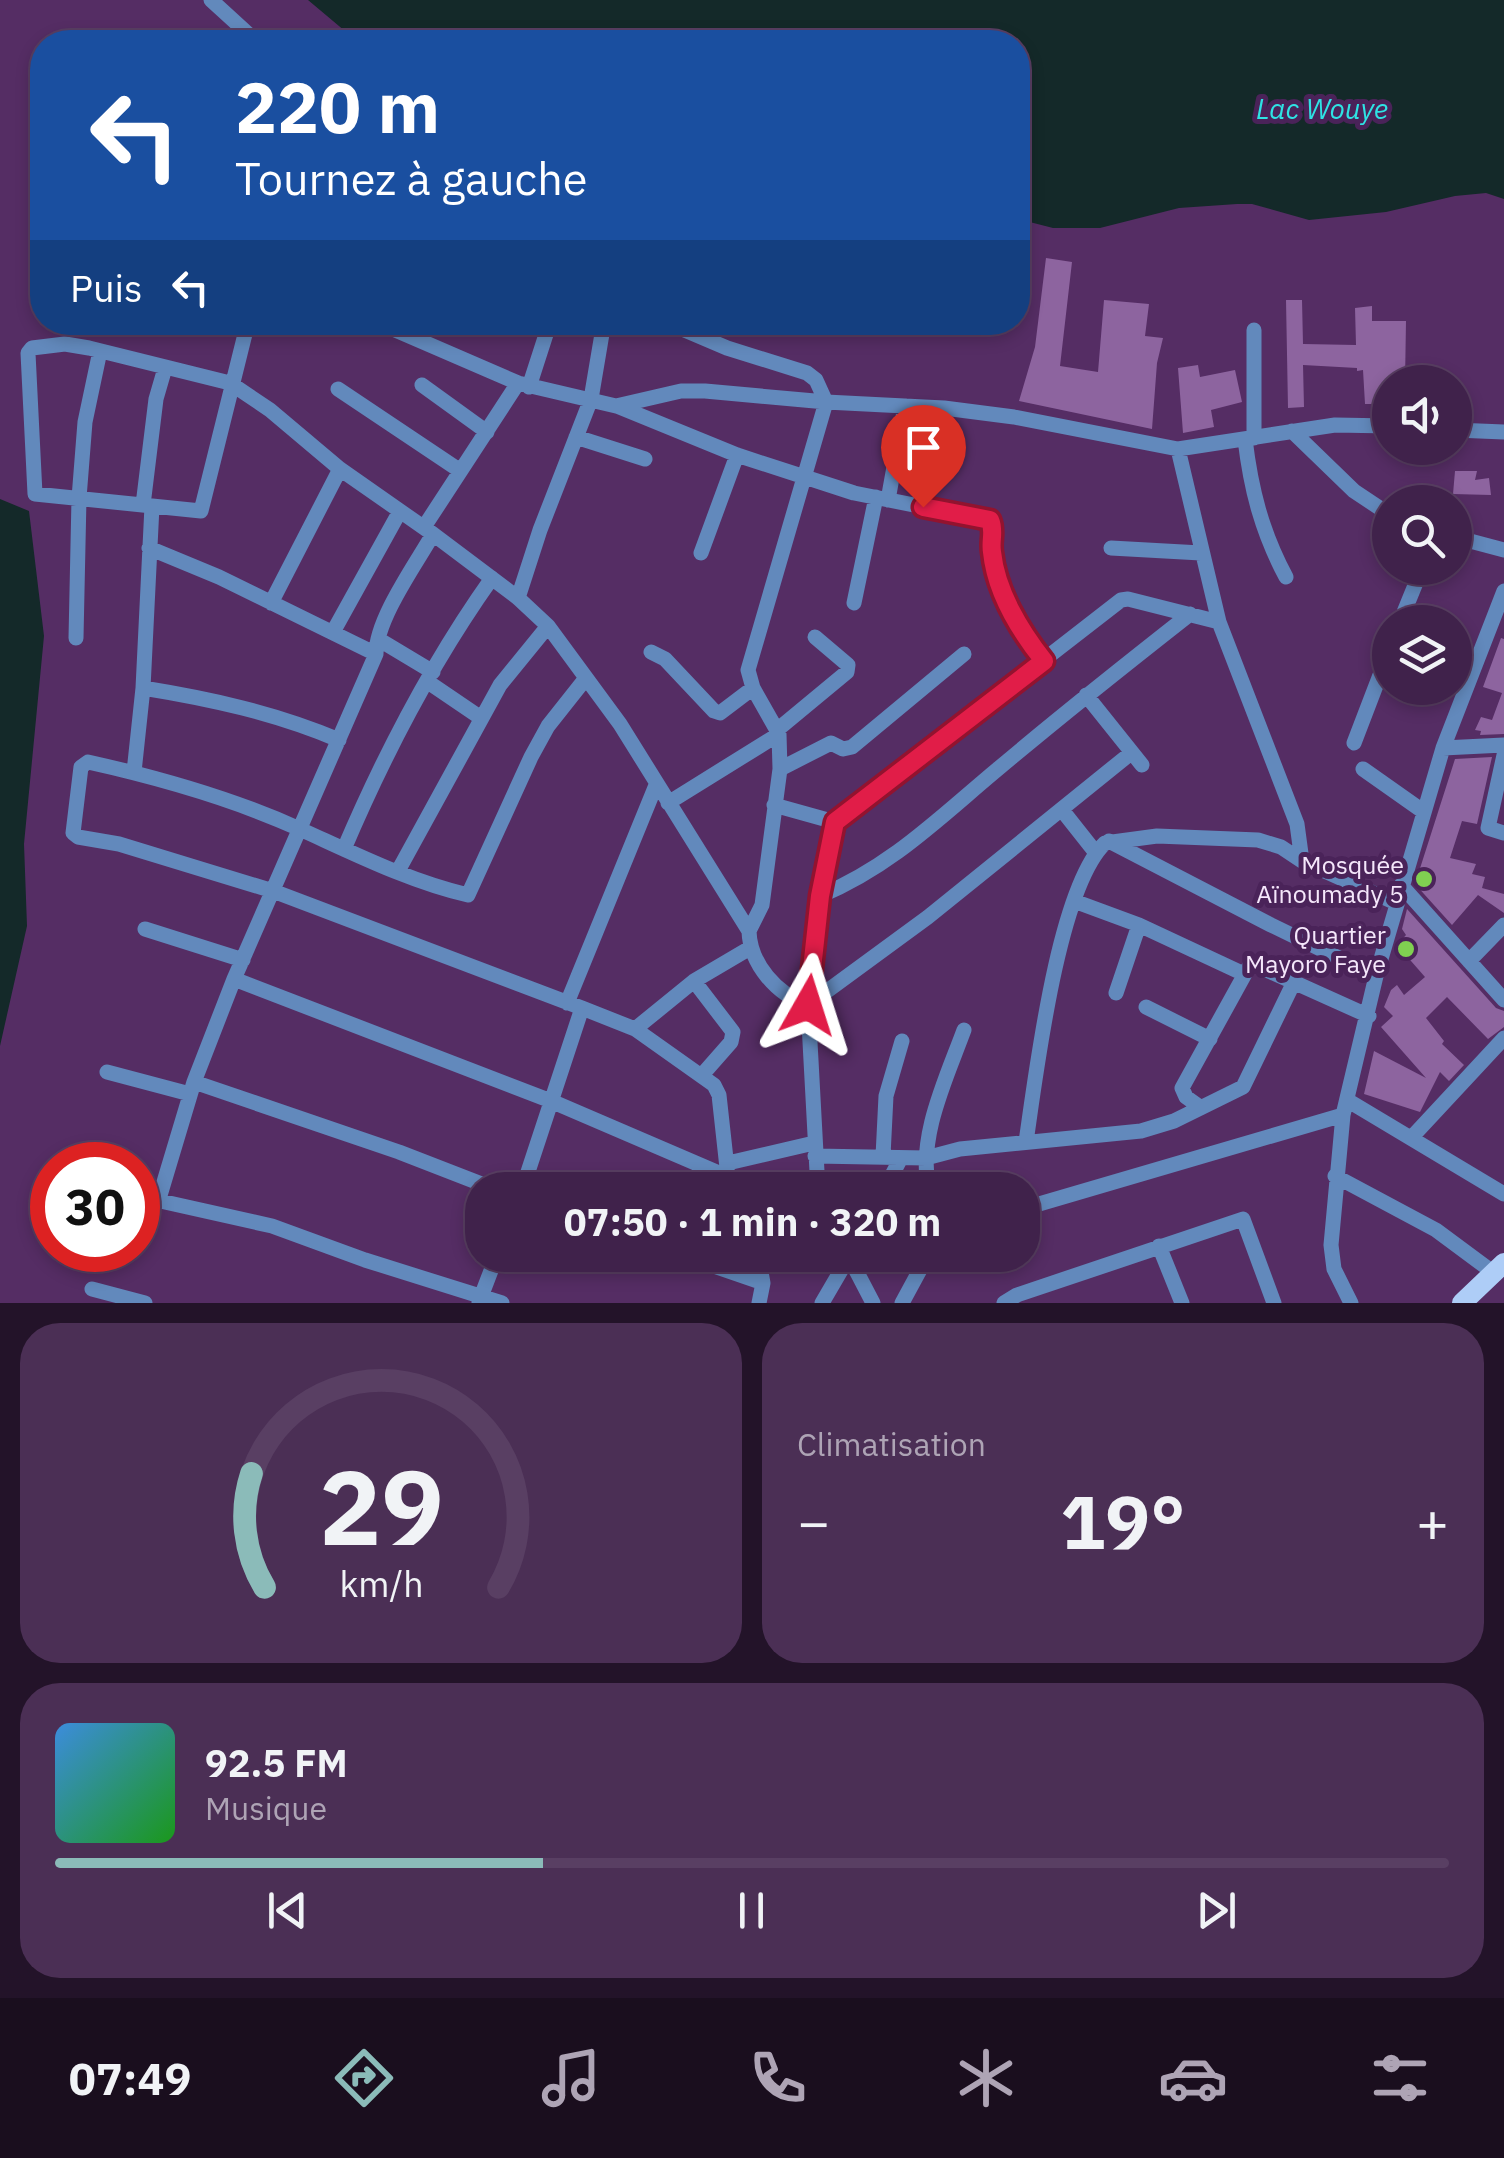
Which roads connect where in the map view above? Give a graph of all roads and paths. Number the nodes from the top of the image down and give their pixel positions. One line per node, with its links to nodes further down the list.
1 (211, 0): 2 (street)
2 (244, 30)
3 (1254, 330): 25 (street)
4 (244, 335): 11 (street)
5 (408, 335): 13 (street)
6 (544, 335): 13 (street)
7 (602, 335): 15 (street)
8 (696, 335): 16 (street)
9 (100, 351): 10 (street); 32 (street); 32 (street)
10 (165, 368): 11 (street); 35 (street)
11 (230, 384): 29 (street); 35 (street)
12 (422, 385): 22 (street)
13 (523, 385): 15 (street); 22 (street)
14 (338, 389): 30 (street)
15 (591, 399): 17 (street); 24 (street)
16 (826, 402): 17 (street); 18 (street); 31 (street)
17 (616, 406): 27 (street)
18 (905, 406): 26 (street); 33 (street)
19 (1372, 426): 20 (street)
20 (1292, 431): 25 (street); 34 (street)
21 (1472, 431): 23 (street)
22 (487, 432): 30 (street)
23 (1504, 432)
24 (576, 436): 28 (street); 47 (street)
25 (1249, 438): 26 (street); 44 (street)
26 (1178, 449): 43 (street)
27 (737, 455): 31 (street); 42 (street)
28 (645, 460)
29 (340, 470): 36 (street); 48 (street)
30 (459, 470): 37 (street)
31 (804, 478): 33 (street); 63 (street)
32 (78, 498): 35 (street); 55 (street)
33 (882, 499): 49 (street); 59 (street)
34 (1372, 503)
35 (148, 506): 39 (street)
36 (400, 511): 37 (street); 53 (street)
37 (429, 530): 45 (street); 56 (street)
38 (1472, 542): 41 (street)
39 (148, 548): 48 (street); 62 (street)
40 (1111, 548): 43 (street)
41 (1504, 550)
42 (701, 553)
43 (1201, 553): 51 (street)
44 (1286, 577)
45 (492, 578): 47 (street); 60 (street)
46 (1504, 591): 71 (street)
47 (518, 598): 52 (street)
48 (270, 603): 53 (street)
49 (854, 603)
50 (1190, 614): 51 (street); 59 (street); 64 (street)
51 (1219, 622): 87 (street)
52 (548, 626): 61 (street); 66 (street)
53 (334, 632): 56 (street)
54 (815, 637): 67 (street)
55 (76, 638)
56 (377, 646): 60 (street); 68 (street)
57 (650, 652): 63 (street)
58 (964, 654): 73 (street)
59 (1044, 661): 81 (street)
60 (430, 677): 66 (street); 86 (street)
61 (586, 678): 76 (street); 89 (street)
62 (144, 688): 68 (street); 75 (street)
63 (753, 688): 67 (street)
64 (1086, 696): 79 (street); 92 (street)
65 (1372, 696): 69 (street)
66 (482, 718): 89 (street)
67 (778, 732): 73 (street); 77 (street)
68 (338, 740): 82 (street)
69 (1354, 744)
70 (1504, 745): 71 (street)
71 (1443, 748): 80 (street)
72 (1504, 756): 83 (street)
73 (780, 769): 78 (street)
74 (1363, 769): 80 (street)
75 (134, 772): 82 (street); 91 (street)
76 (656, 785): 77 (street); 110 (street)
77 (668, 804): 98 (street)
78 (774, 805): 81 (street); 98 (street)
79 (1062, 810): 85 (street); 109 (street)
80 (1424, 812): 90 (street)
81 (835, 822): 92 (street)
82 (300, 829): 86 (street); 91 (street)
83 (1504, 833)
84 (1175, 837): 85 (street); 87 (street); 88 (street)
85 (1103, 847): 88 (street); 93 (street)
86 (344, 849): 89 (street)
87 (1302, 861): 94 (street)
88 (1162, 869): 103 (street)
89 (398, 871)
90 (1402, 886): 94 (street); 101 (street)
91 (274, 891): 100 (street); 110 (street)
92 (820, 896): 109 (street)
93 (1074, 901): 95 (street); 125 (street)
94 (1396, 903): 103 (street)
95 (1140, 925): 102 (street); 107 (street)
96 (1504, 925): 101 (street)
97 (145, 928): 100 (street)
98 (750, 931): 99 (street)
99 (750, 948): 105 (street); 109 (street)
100 (243, 960): 104 (street)
101 (1469, 961): 108 (street)
102 (1244, 974): 106 (street); 116 (street)
103 (1376, 976): 112 (street)
104 (234, 980): 120 (street); 121 (street)
105 (694, 981): 113 (street); 119 (street)
106 (1293, 984): 112 (street); 122 (street)
107 (1116, 993)
108 (1504, 1000)
109 (808, 1005): 126 (street)
110 (574, 1006): 113 (street); 121 (street)
111 (1146, 1006): 116 (street)
112 (1369, 1016): 123 (street)
113 (635, 1030): 119 (street)
114 (964, 1030): 129 (street)
115 (1504, 1038): 124 (street)
116 (1210, 1039): 122 (street)
117 (902, 1041): 127 (street)
118 (107, 1072): 120 (street)
119 (702, 1075): 130 (street)
120 (192, 1088): 136 (street); 138 (street)
121 (551, 1101): 130 (street); 131 (street)
122 (1200, 1107): 125 (street)
123 (1345, 1107): 124 (street); 135 (street); 140 (street)
124 (1412, 1136): 137 (street)
125 (1026, 1142): 129 (street)
126 (814, 1149): 127 (street); 130 (street); 132 (street)
127 (883, 1156): 128 (street)
128 (901, 1158): 129 (street); 133 (street)
129 (926, 1158): 134 (street)
130 (728, 1170)
131 (528, 1172)
132 (816, 1172)
133 (894, 1172)
134 (927, 1172)
135 (1335, 1176): 148 (street); 161 (street)
136 (465, 1178)
137 (1504, 1194)
138 (160, 1195)
139 (160, 1202): 151 (street)
140 (1040, 1204)
141 (1160, 1246): 158 (street); 159 (street); 160 (street)
142 (490, 1272): 151 (street)
143 (731, 1272): 149 (street)
144 (761, 1272): 149 (street)
145 (839, 1272): 155 (street)
146 (858, 1272): 156 (street)
147 (919, 1272): 157 (street)
148 (1500, 1273): 162 (main road); 163 (main road)
149 (763, 1283): 154 (street)
150 (92, 1289): 152 (street)
151 (480, 1299): 153 (street)
152 (145, 1303)
153 (502, 1303)
154 (759, 1303)
155 (822, 1303)
156 (873, 1303)
157 (902, 1303)
158 (1004, 1303)
159 (1182, 1303)
160 (1273, 1303)
161 (1352, 1303)
162 (1462, 1303)
163 (1482, 1303)

